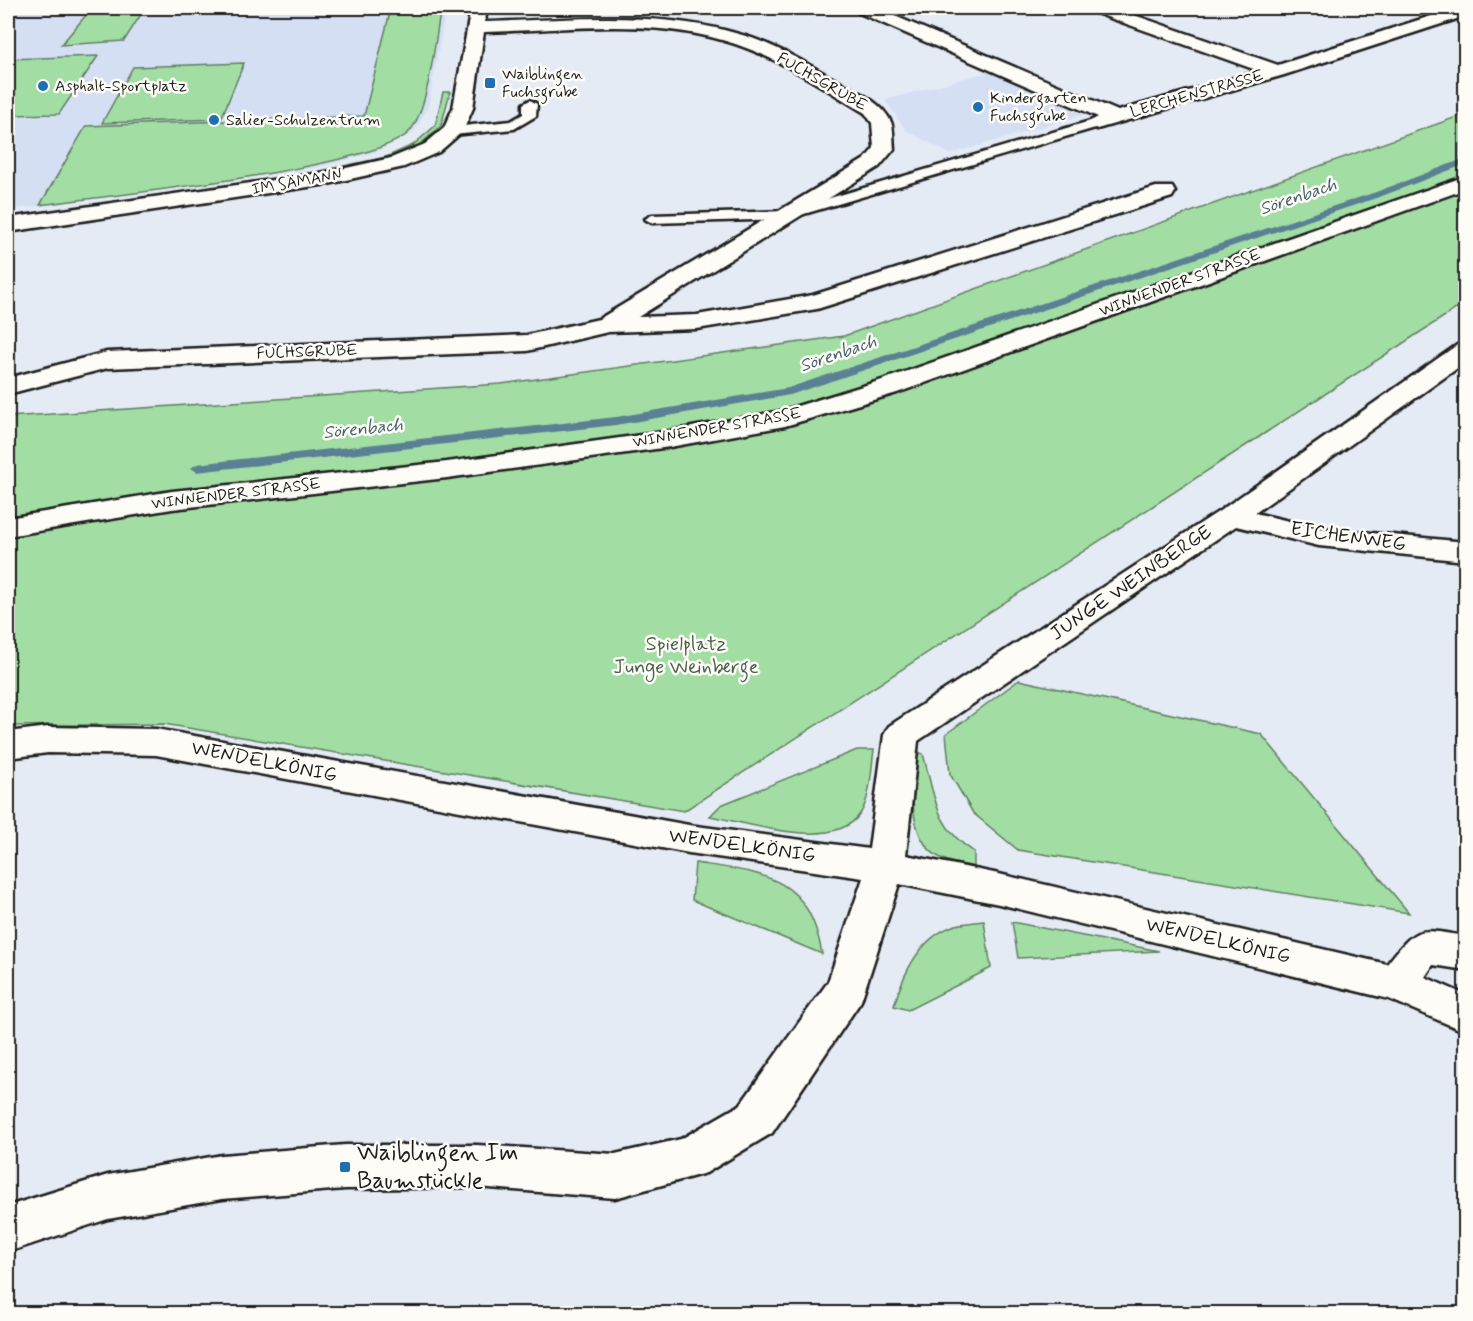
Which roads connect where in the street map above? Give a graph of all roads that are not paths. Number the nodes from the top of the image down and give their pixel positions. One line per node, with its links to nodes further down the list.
1 (479, 8): 5 (street)
2 (863, 8): 8 (street, LERCHENSTRASSE)
3 (1099, 8): 6 (street, LERCHENSTRASSE)
4 (1462, 12): 6 (street, LERCHENSTRASSE)
5 (477, 27): 9 (street); 12 (street, FUCHSGRUBE)
6 (1278, 71): 8 (street, LERCHENSTRASSE)
7 (530, 104): 9 (lane)
8 (1106, 120): 12 (lane)
9 (453, 131): 13 (street, IM SÄMANN)
10 (1466, 182): 19 (street, WINNENDER STRASSE)
11 (1164, 192): 15 (street, FUCHSGRUBE)
12 (790, 213): 14 (street, FUCHSGRUBE); 14 (lane)
13 (8, 225)
14 (762, 230): 15 (street, FUCHSGRUBE)
15 (607, 325): 17 (street, FUCHSGRUBE)
16 (1466, 350): 18 (street, JUNGE WEINBERGE)
17 (8, 386)
18 (1231, 516): 20 (street, EICHENWEG); 22 (street, JUNGE WEINBERGE)
19 (8, 527)
20 (1466, 552)
21 (8, 745): 22 (street, WENDELKÖNIG)
22 (886, 866): 24 (street, WENDELKÖNIG); 26 (street, JUNGE WEINBERGE)
23 (1466, 953): 24 (street)
24 (1396, 983): 25 (street, WENDELKÖNIG)
25 (1466, 1014)
26 (8, 1229)

